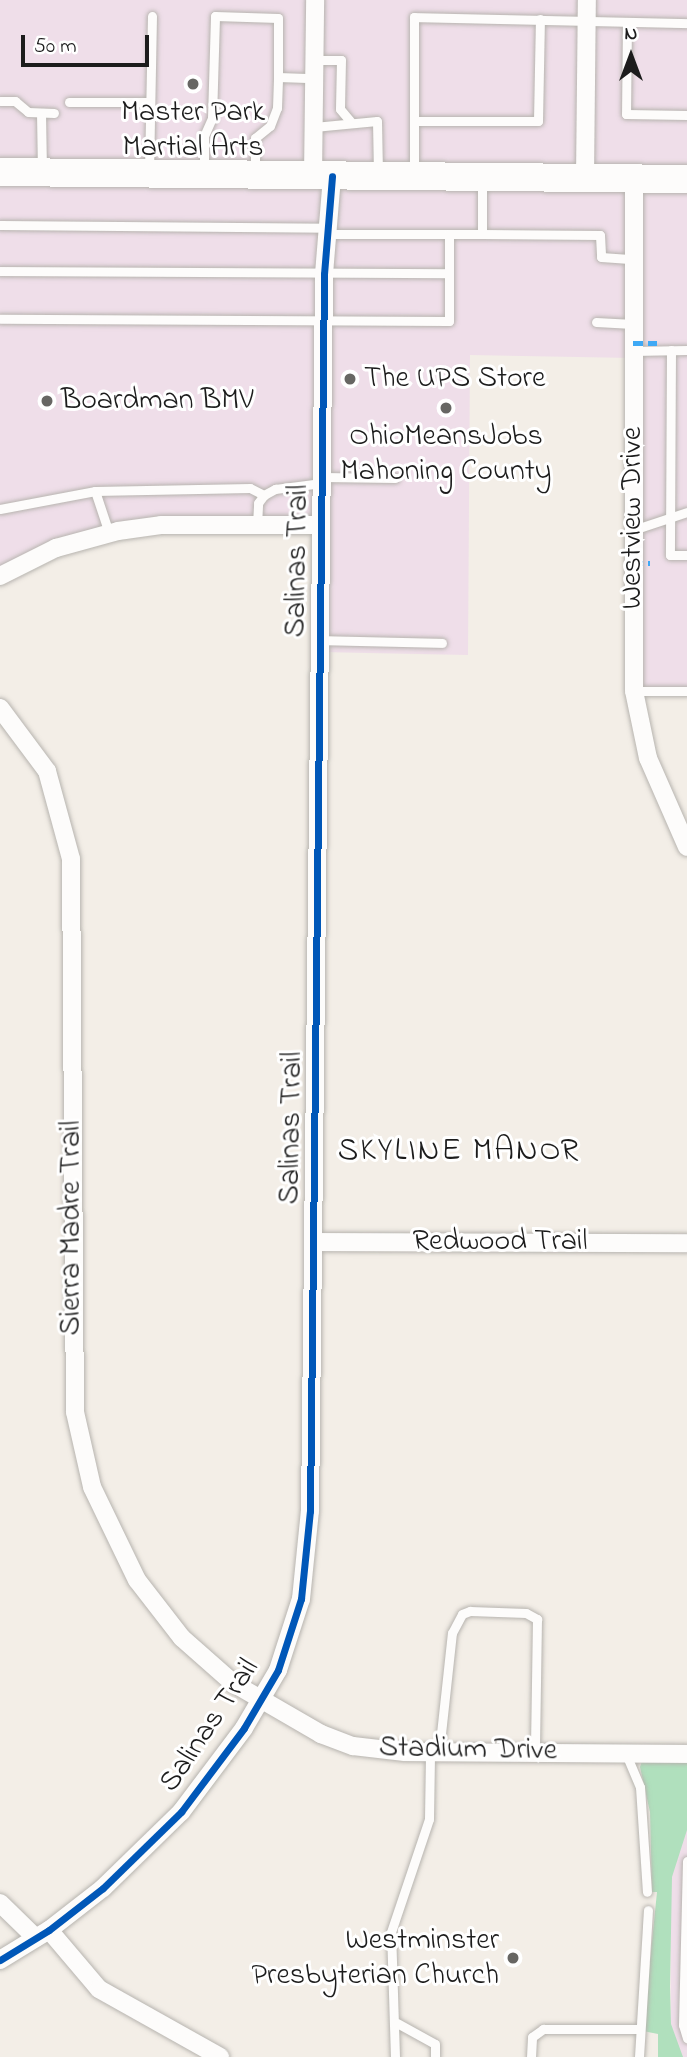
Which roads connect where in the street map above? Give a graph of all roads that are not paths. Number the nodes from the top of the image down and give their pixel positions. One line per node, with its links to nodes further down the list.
1 (316, 0): 8 (street, Salinas Trail)
2 (587, 0): 5 (street)
3 (152, 16): 12 (lane)
4 (540, 19): 5 (lane); 17 (lane); 17 (lane)
5 (587, 19): 6 (lane); 28 (street)
6 (627, 22): 7 (lane); 15 (lane)
7 (687, 23)
8 (314, 69): 9 (lane); 16 (lane); 18 (street, Salinas Trail)
9 (278, 77): 22 (lane); 23 (lane)
10 (0, 101): 13 (lane)
11 (69, 102): 12 (lane)
12 (150, 102): 21 (lane)
13 (40, 113): 14 (lane); 20 (lane)
14 (54, 113)
15 (687, 115)
16 (350, 121): 18 (lane); 25 (lane)
17 (416, 121): 26 (lane)
18 (314, 127): 24 (street, Salinas Trail)
19 (0, 172): 20 (main road)
20 (42, 172): 21 (main road)
21 (149, 173): 22 (main road)
22 (204, 174): 23 (main road)
23 (255, 175): 24 (main road)
24 (323, 176): 25 (main road); 32 (street, Salinas Trail)
25 (378, 176): 26 (main road)
26 (414, 177): 27 (main road)
27 (482, 177): 28 (main road); 34 (lane)
28 (585, 178): 29 (main road)
29 (634, 179): 30 (main road); 35 (street, Westview Drive)
30 (687, 179)
31 (0, 225): 32 (lane)
32 (328, 231): 33 (lane); 38 (street, Salinas Trail)
33 (449, 234): 34 (lane); 37 (lane)
34 (482, 234): 35 (lane)
35 (633, 259): 42 (street, Westview Drive)
36 (0, 271): 38 (lane)
37 (449, 272): 38 (lane); 40 (lane)
38 (324, 274): 40 (street, Salinas Trail)
39 (0, 319): 40 (lane)
40 (324, 320): 47 (street, Salinas Trail)
41 (596, 322): 42 (lane)
42 (633, 324): 45 (street, Westview Drive)
43 (671, 350): 44 (lane); 45 (lane); 52 (lane)
44 (687, 350)
45 (633, 351): 55 (street, Westview Drive)
46 (396, 478): 47 (lane)
47 (322, 480): 49 (lane); 54 (street, Salinas Trail)
48 (95, 491): 49 (lane); 50 (lane); 56 (lane)
49 (264, 495): 53 (lane)
50 (0, 509)
51 (687, 512): 52 (lane)
52 (670, 517): 55 (lane); 57 (lane)
53 (257, 525): 54 (street); 56 (street)
54 (321, 525): 59 (street, Salinas Trail)
55 (633, 530): 61 (street, Westview Drive)
56 (109, 533): 58 (street)
57 (687, 555)
58 (0, 576)
59 (320, 640): 60 (lane); 65 (street, Salinas Trail)
60 (442, 643)
61 (634, 691): 62 (lane); 64 (street, Westview Drive)
62 (687, 691)
63 (0, 708): 67 (street, Sierra Madre Trail)
64 (687, 847)
65 (313, 1242): 66 (street, Redwood Trail); 67 (street, Salinas Trail)
66 (687, 1243)
67 (261, 1699): 68 (street, Stadium Drive); 76 (street, Salinas Trail)
68 (434, 1752): 69 (street, Stadium Drive); 69 (lane); 79 (lane)
69 (536, 1752): 70 (street, Stadium Drive)
70 (626, 1752): 71 (street, Stadium Drive); 73 (lane)
71 (687, 1754)
72 (687, 1861): 77 (lane)
73 (647, 1892)
74 (0, 1903): 76 (street)
75 (648, 1910): 80 (lane)
76 (43, 1934): 78 (street, Salinas Trail); 82 (street)
77 (685, 1957): 81 (lane)
78 (0, 1960)
79 (397, 2023): 83 (lane); 84 (lane)
80 (640, 2029): 85 (lane); 86 (lane)
81 (687, 2038)
82 (220, 2057)
83 (395, 2057)
84 (435, 2057)
85 (531, 2057)
86 (639, 2057)

